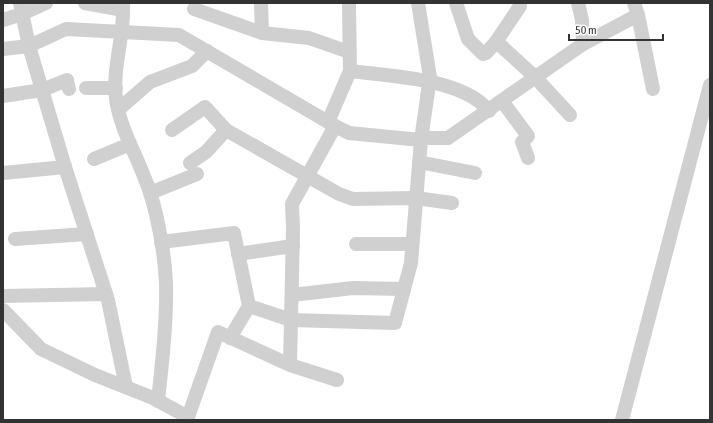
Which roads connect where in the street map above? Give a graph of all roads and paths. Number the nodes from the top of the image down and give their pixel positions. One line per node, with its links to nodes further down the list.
1 (46, 3): 10 (street)
2 (85, 3): 8 (street)
3 (261, 3): 15 (street)
4 (349, 3): 21 (street)
5 (418, 3): 24 (street)
6 (456, 3): 16 (street)
7 (578, 3): 17 (street)
8 (123, 6): 14 (street)
9 (520, 6): 16 (street)
10 (21, 8): 13 (street); 18 (street)
11 (194, 9): 15 (street)
12 (636, 9): 17 (street); 29 (street)
13 (3, 20)
14 (122, 32): 18 (street); 20 (street); 27 (street)
15 (262, 33): 21 (street)
16 (496, 42): 23 (street)
17 (583, 44): 23 (street)
18 (29, 46): 19 (street); 30 (street)
19 (3, 49)
20 (207, 51): 33 (street); 36 (street)
21 (350, 52): 22 (street)
22 (350, 71): 24 (street); 36 (street)
23 (535, 77): 32 (street); 35 (street)
24 (429, 81): 34 (street); 39 (street)
25 (710, 85): 71 (street)
26 (86, 88): 27 (street)
27 (116, 88): 33 (street)
28 (69, 89): 30 (street)
29 (653, 89)
30 (42, 90): 31 (street); 44 (street)
31 (3, 96)
32 (502, 100): 34 (street); 41 (street)
33 (118, 109): 40 (street)
34 (489, 111): 39 (street)
35 (570, 115)
36 (332, 124): 39 (street); 47 (street)
37 (172, 130): 38 (street)
38 (226, 130): 47 (street); 48 (street)
39 (421, 139): 43 (street)
40 (130, 144): 42 (street); 48 (street)
41 (528, 158)
42 (94, 159)
43 (419, 162): 46 (street); 49 (street)
44 (65, 167): 45 (street); 51 (street)
45 (3, 173)
46 (475, 173)
47 (308, 176): 49 (street); 56 (street)
48 (150, 193): 53 (street)
49 (416, 198): 50 (street); 55 (street)
50 (452, 203)
51 (87, 234): 52 (street); 59 (street)
52 (15, 239)
53 (161, 242): 57 (street); 69 (street)
54 (356, 244): 55 (street)
55 (412, 244): 58 (street)
56 (293, 246): 57 (street); 60 (street)
57 (238, 254): 62 (street)
58 (404, 289): 60 (street); 64 (street)
59 (106, 294): 61 (street); 68 (street)
60 (292, 295): 64 (street)
61 (3, 296)
62 (250, 306): 64 (street); 65 (street)
63 (3, 310): 68 (street)
64 (291, 320): 66 (street)
65 (230, 338): 66 (street); 70 (street)
66 (290, 365): 67 (street)
67 (337, 380)
68 (126, 387): 69 (street)
69 (158, 401): 70 (street)
70 (188, 419)
71 (622, 420)

